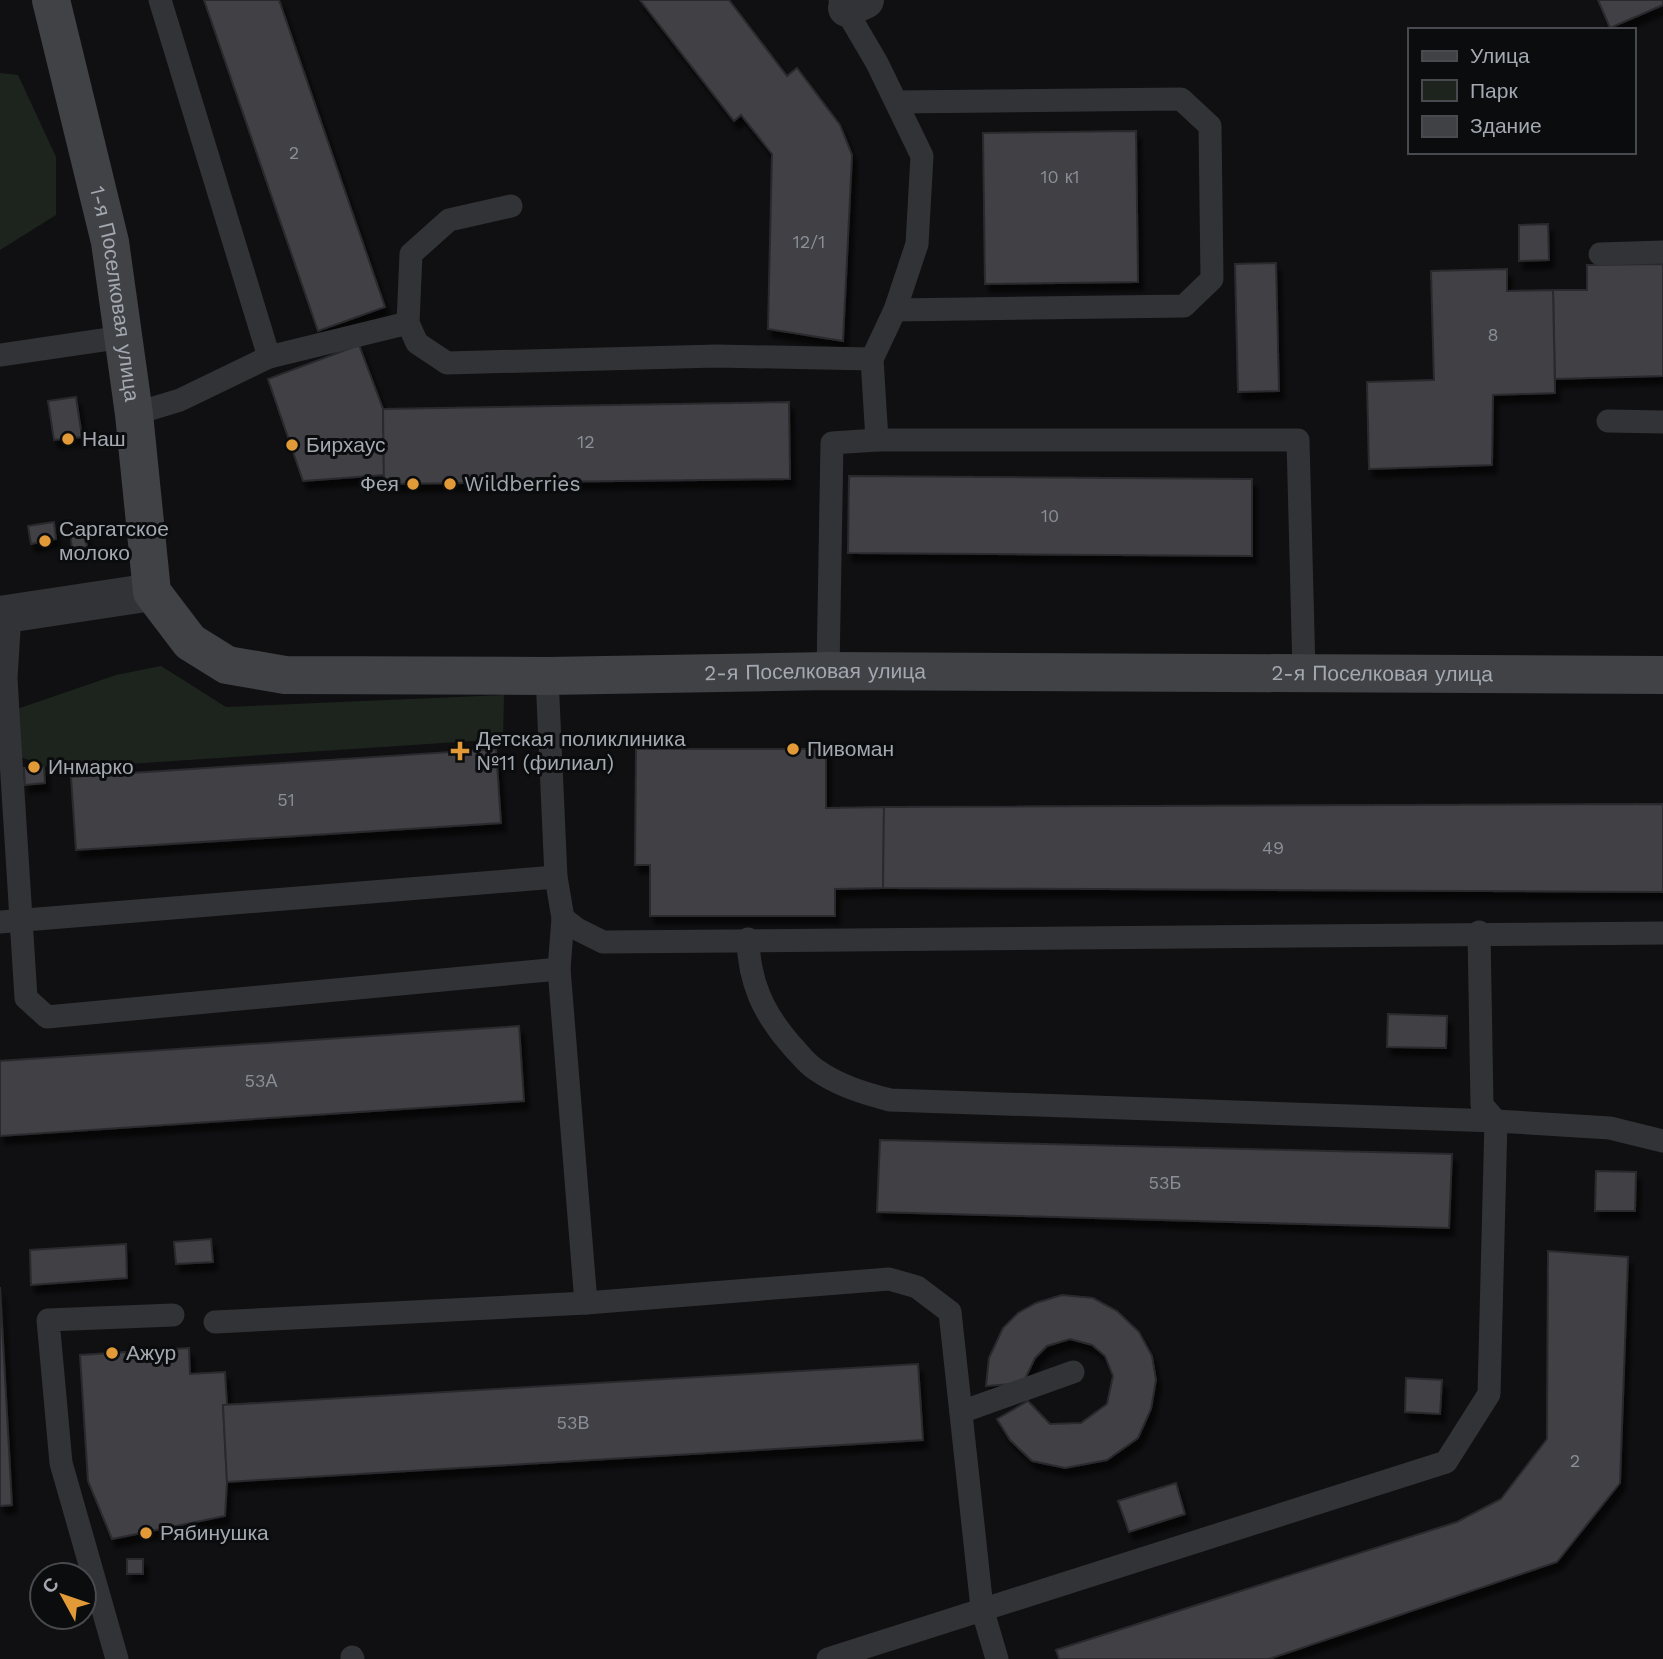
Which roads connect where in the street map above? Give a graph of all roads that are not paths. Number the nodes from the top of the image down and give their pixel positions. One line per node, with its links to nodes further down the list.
1 (51, 0): 10 (street, 1-я Поселковая улица)
2 (159, 0): 12 (lane)
3 (851, 3): 4 (lane)
4 (896, 102): 8 (lane); 8 (lane)
5 (511, 206): 9 (lane)
6 (1663, 252): 7 (lane)
7 (1600, 254)
8 (895, 310): 13 (lane)
9 (408, 323): 12 (lane); 13 (lane)
10 (124, 337): 11 (lane); 14 (street, 1-я Поселковая улица)
11 (0, 355)
12 (269, 357): 14 (lane)
13 (872, 359): 17 (lane)
14 (134, 414): 18 (street, 1-я Поселковая улица)
15 (1608, 421): 16 (lane)
16 (1663, 422)
17 (877, 440): 20 (lane); 21 (lane)
18 (152, 592): 19 (street); 23 (street, 2-я Поселковая улица)
19 (5, 614): 26 (lane)
20 (828, 671): 21 (street, 2-я Поселковая улица); 23 (street, 2-я Поселковая улица)
21 (1304, 672): 22 (street, 2-я Поселковая улица)
22 (1663, 675)
23 (547, 676): 24 (lane)
24 (556, 877): 25 (lane); 26 (lane)
25 (563, 918): 29 (lane); 30 (lane)
26 (10, 921): 30 (lane)
27 (1479, 932): 28 (lane); 29 (lane); 31 (lane)
28 (1663, 933)
29 (748, 939): 31 (lane)
30 (559, 969): 33 (lane)
31 (1496, 1121): 32 (lane); 38 (lane)
32 (1663, 1141)
33 (586, 1303): 35 (lane); 37 (lane)
34 (173, 1315): 39 (lane)
35 (215, 1322)
36 (1073, 1372): 37 (lane)
37 (961, 1412): 38 (lane)
38 (982, 1608): 40 (lane); 41 (lane)
39 (117, 1659)
40 (828, 1659)
41 (997, 1659)

